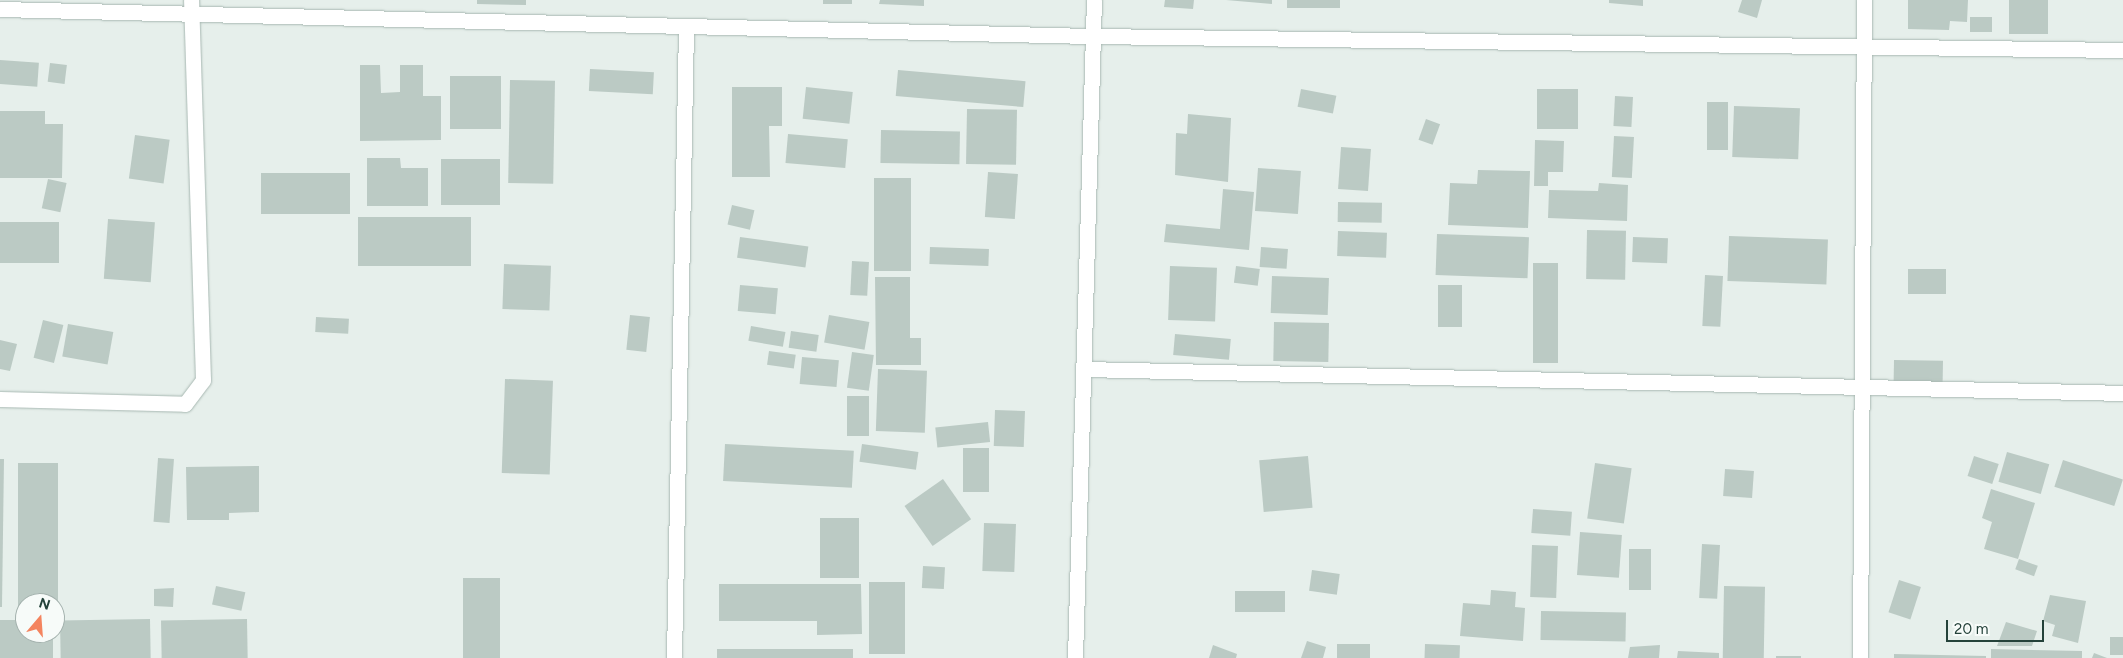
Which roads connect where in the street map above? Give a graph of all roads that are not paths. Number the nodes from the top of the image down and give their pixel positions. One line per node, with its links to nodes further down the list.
1 (1094, 0): 6 (street)
2 (1864, 0): 7 (street)
3 (191, 7): 4 (street); 5 (street); 12 (street)
4 (0, 9)
5 (686, 26): 6 (street); 13 (street)
6 (1093, 36): 7 (street); 9 (street)
7 (1864, 49): 8 (street); 10 (street)
8 (2123, 50)
9 (1084, 369): 10 (street); 14 (street)
10 (1862, 387): 11 (street); 15 (street)
11 (2123, 394)
12 (0, 399)
13 (674, 658)
14 (1074, 658)
15 (1860, 658)

